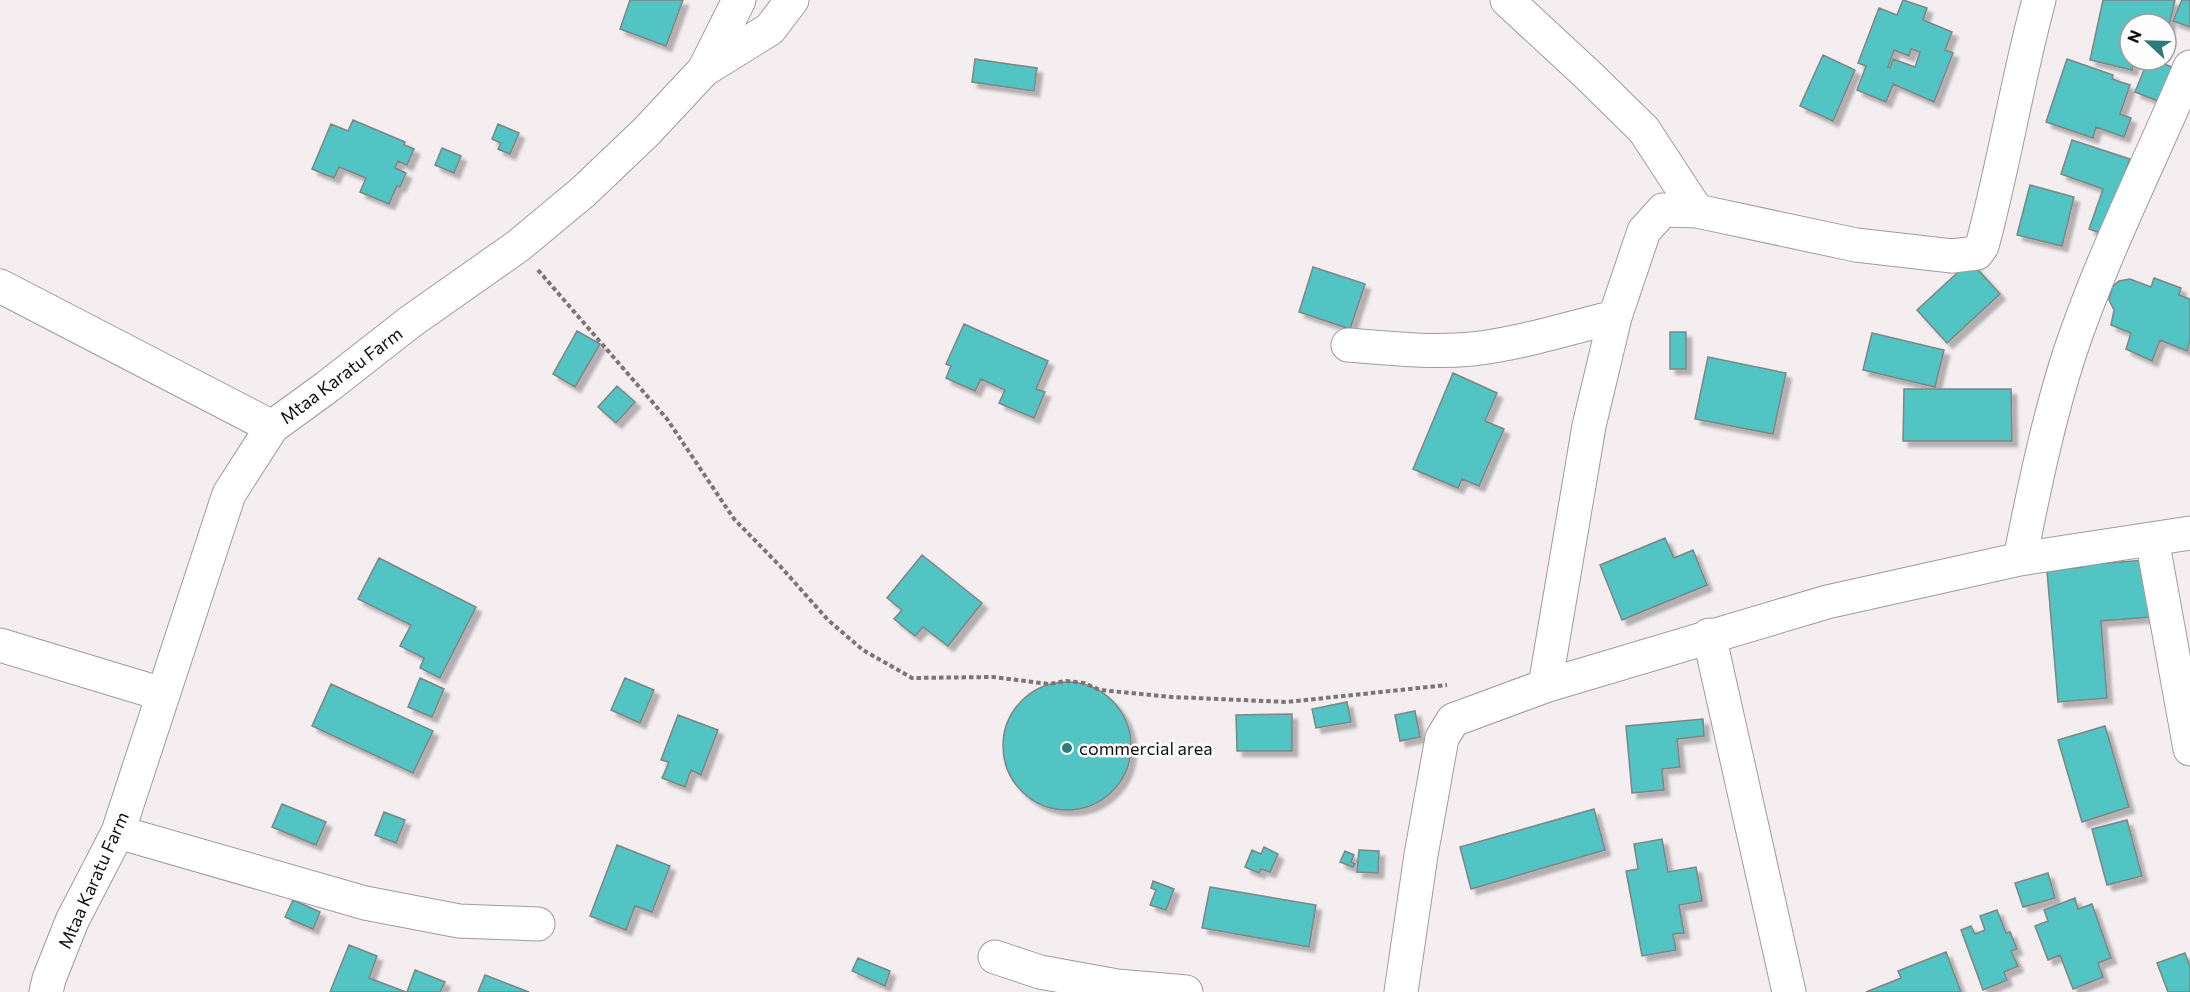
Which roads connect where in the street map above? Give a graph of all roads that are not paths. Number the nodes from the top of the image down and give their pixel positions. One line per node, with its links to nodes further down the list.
1 (739, 0): 6 (street, Mtaa Karatu Farm)
2 (792, 0): 6 (street)
3 (1507, 0): 7 (street)
4 (2039, 0): 7 (street)
5 (2190, 67): 14 (street)
6 (704, 70): 11 (street, Mtaa Karatu Farm)
7 (1697, 211): 9 (street)
8 (0, 286): 11 (street)
9 (1615, 317): 10 (street); 17 (street)
10 (1348, 345)
11 (272, 427): 18 (street, Mtaa Karatu Farm)
12 (2190, 533): 13 (street)
13 (2152, 539): 14 (street); 19 (street)
14 (2020, 559): 15 (street)
15 (1709, 635): 17 (street); 26 (street)
16 (0, 645): 18 (street)
17 (1545, 686): 25 (street)
18 (162, 694): 20 (street, Mtaa Karatu Farm)
19 (2190, 749)
20 (118, 832): 21 (street); 23 (street, Mtaa Karatu Farm)
21 (538, 924)
22 (996, 957): 24 (street)
23 (56, 987)
24 (1186, 992)
25 (1401, 992)
26 (1789, 992)

